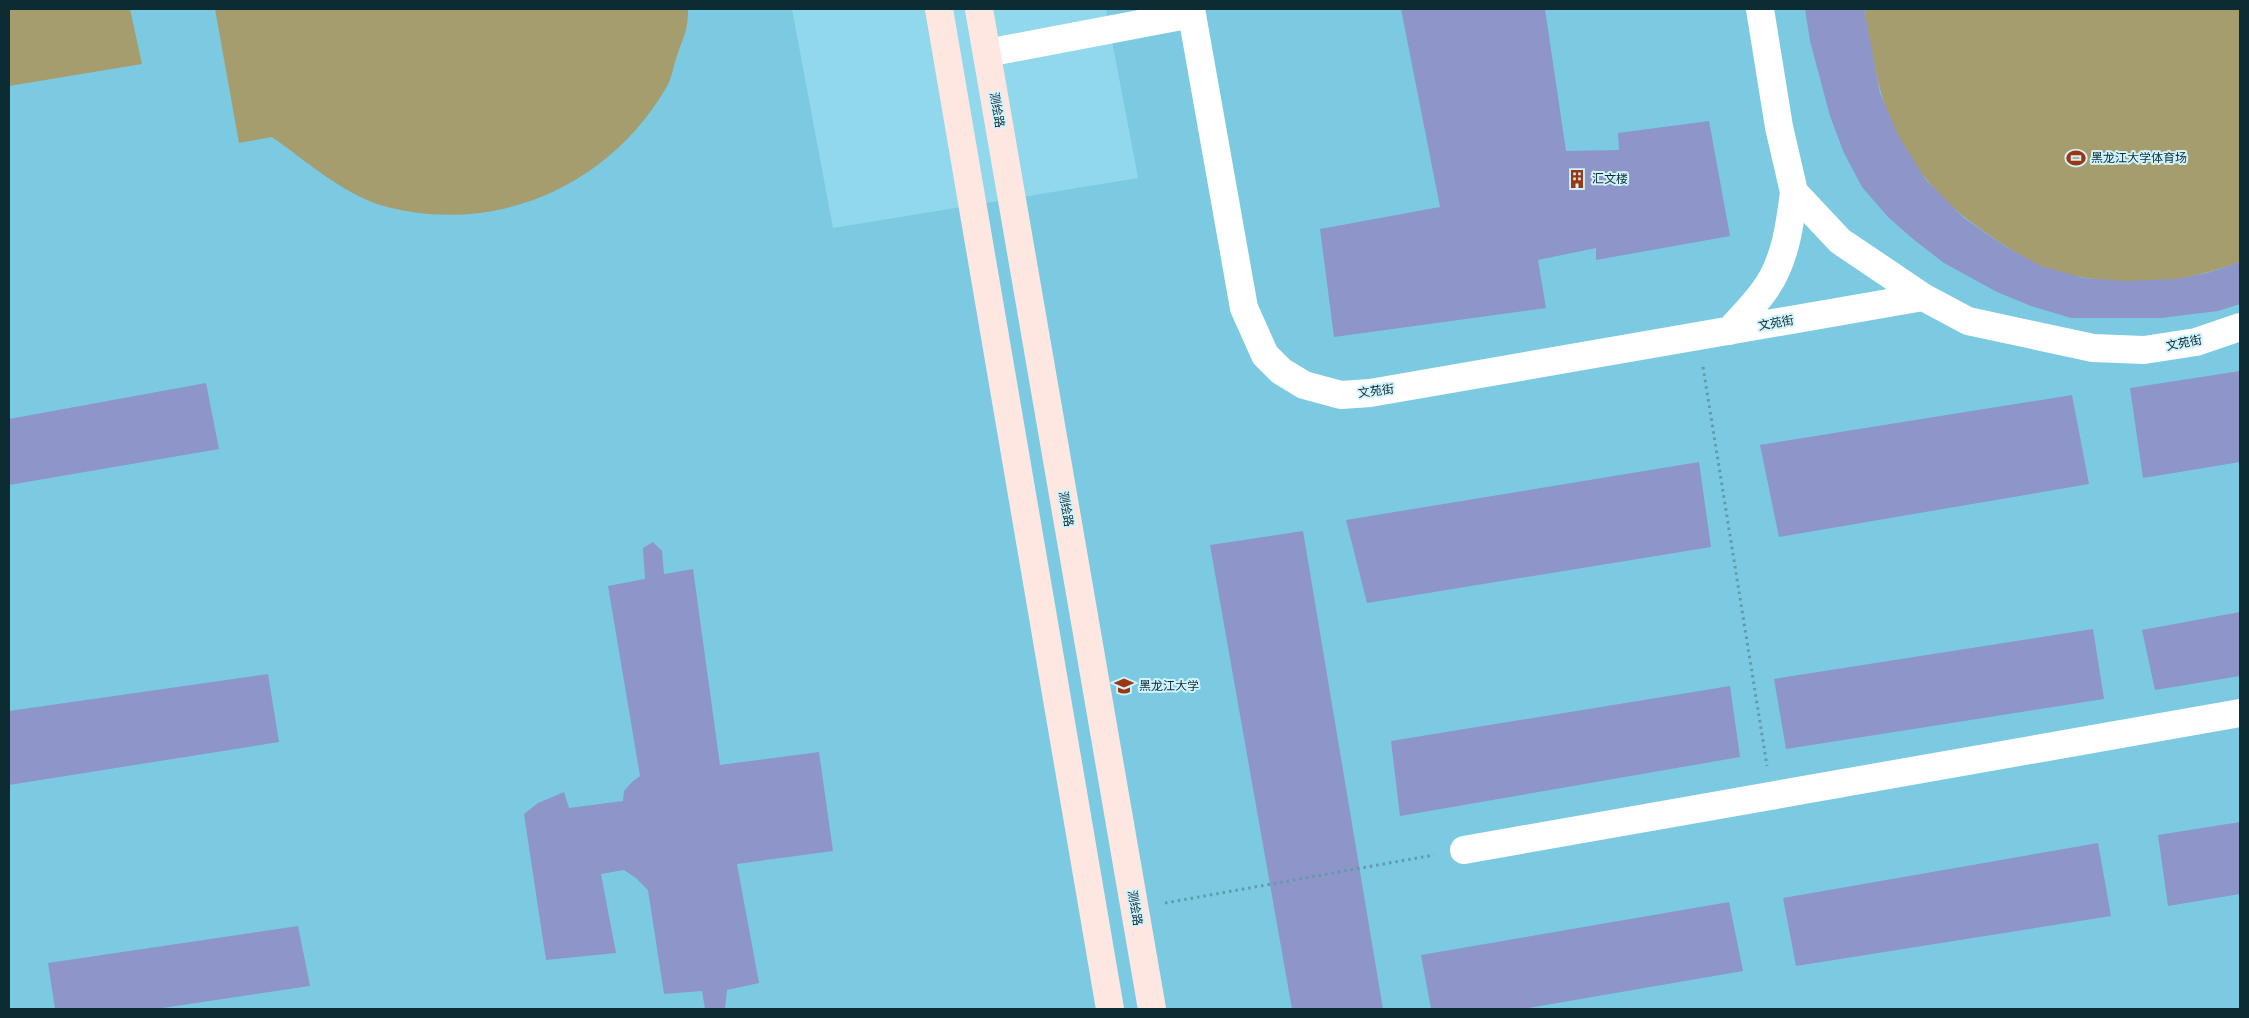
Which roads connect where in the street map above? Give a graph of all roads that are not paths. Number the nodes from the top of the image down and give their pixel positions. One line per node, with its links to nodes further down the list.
1 (939, 9): 12 (main road)
2 (979, 9): 5 (main road, 测绘路)
3 (1760, 9): 6 (street)
4 (1192, 12): 5 (street); 9 (street, 文苑街)
5 (988, 53): 13 (main road, 测绘路)
6 (1794, 192): 7 (street); 9 (street)
7 (1923, 298): 8 (street, 文苑街); 9 (street, 文苑街)
8 (2240, 327)
9 (1729, 331)
10 (2240, 714): 11 (street)
11 (1464, 850)
12 (1110, 1009)
13 (1152, 1009)

